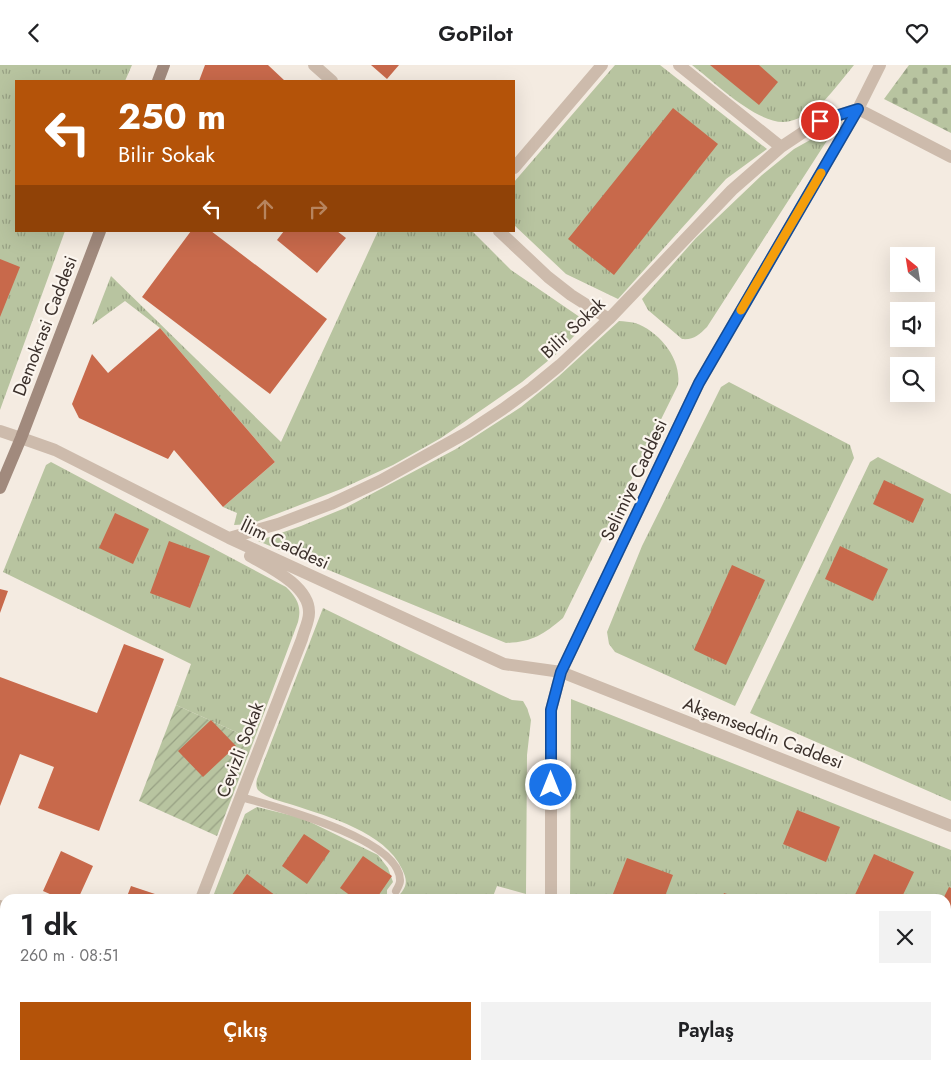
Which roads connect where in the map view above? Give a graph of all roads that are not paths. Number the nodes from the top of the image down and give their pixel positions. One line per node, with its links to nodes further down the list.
1 (164, 65): 6 (main road)
2 (314, 65): 7 (street)
3 (602, 65): 11 (street)
4 (679, 65): 9 (street)
5 (880, 65): 8 (street)
6 (158, 80)
7 (331, 80)
8 (858, 109): 9 (street, Bilir Sokak); 10 (street); 19 (street, Selimiye Caddesi)
9 (781, 147): 14 (street, Bilir Sokak)
10 (951, 157)
11 (515, 167)
12 (100, 232): 16 (main road, Demokrasi Caddesi)
13 (500, 232): 14 (street)
14 (609, 319): 18 (street, Bilir Sokak)
15 (0, 431): 16 (street, İlim Caddesi)
16 (21, 438): 17 (main road, Demokrasi Caddesi); 18 (street, İlim Caddesi)
17 (0, 488)
18 (229, 538): 19 (street, İlim Caddesi); 20 (street, Cevizli Sokak)
19 (561, 672): 21 (street, Akşemseddin Caddesi); 24 (street, Selimiye Caddesi)
20 (241, 797): 22 (lane); 23 (street, Cevizli Sokak)
21 (951, 825)
22 (396, 891)
23 (204, 894)
24 (551, 894)

